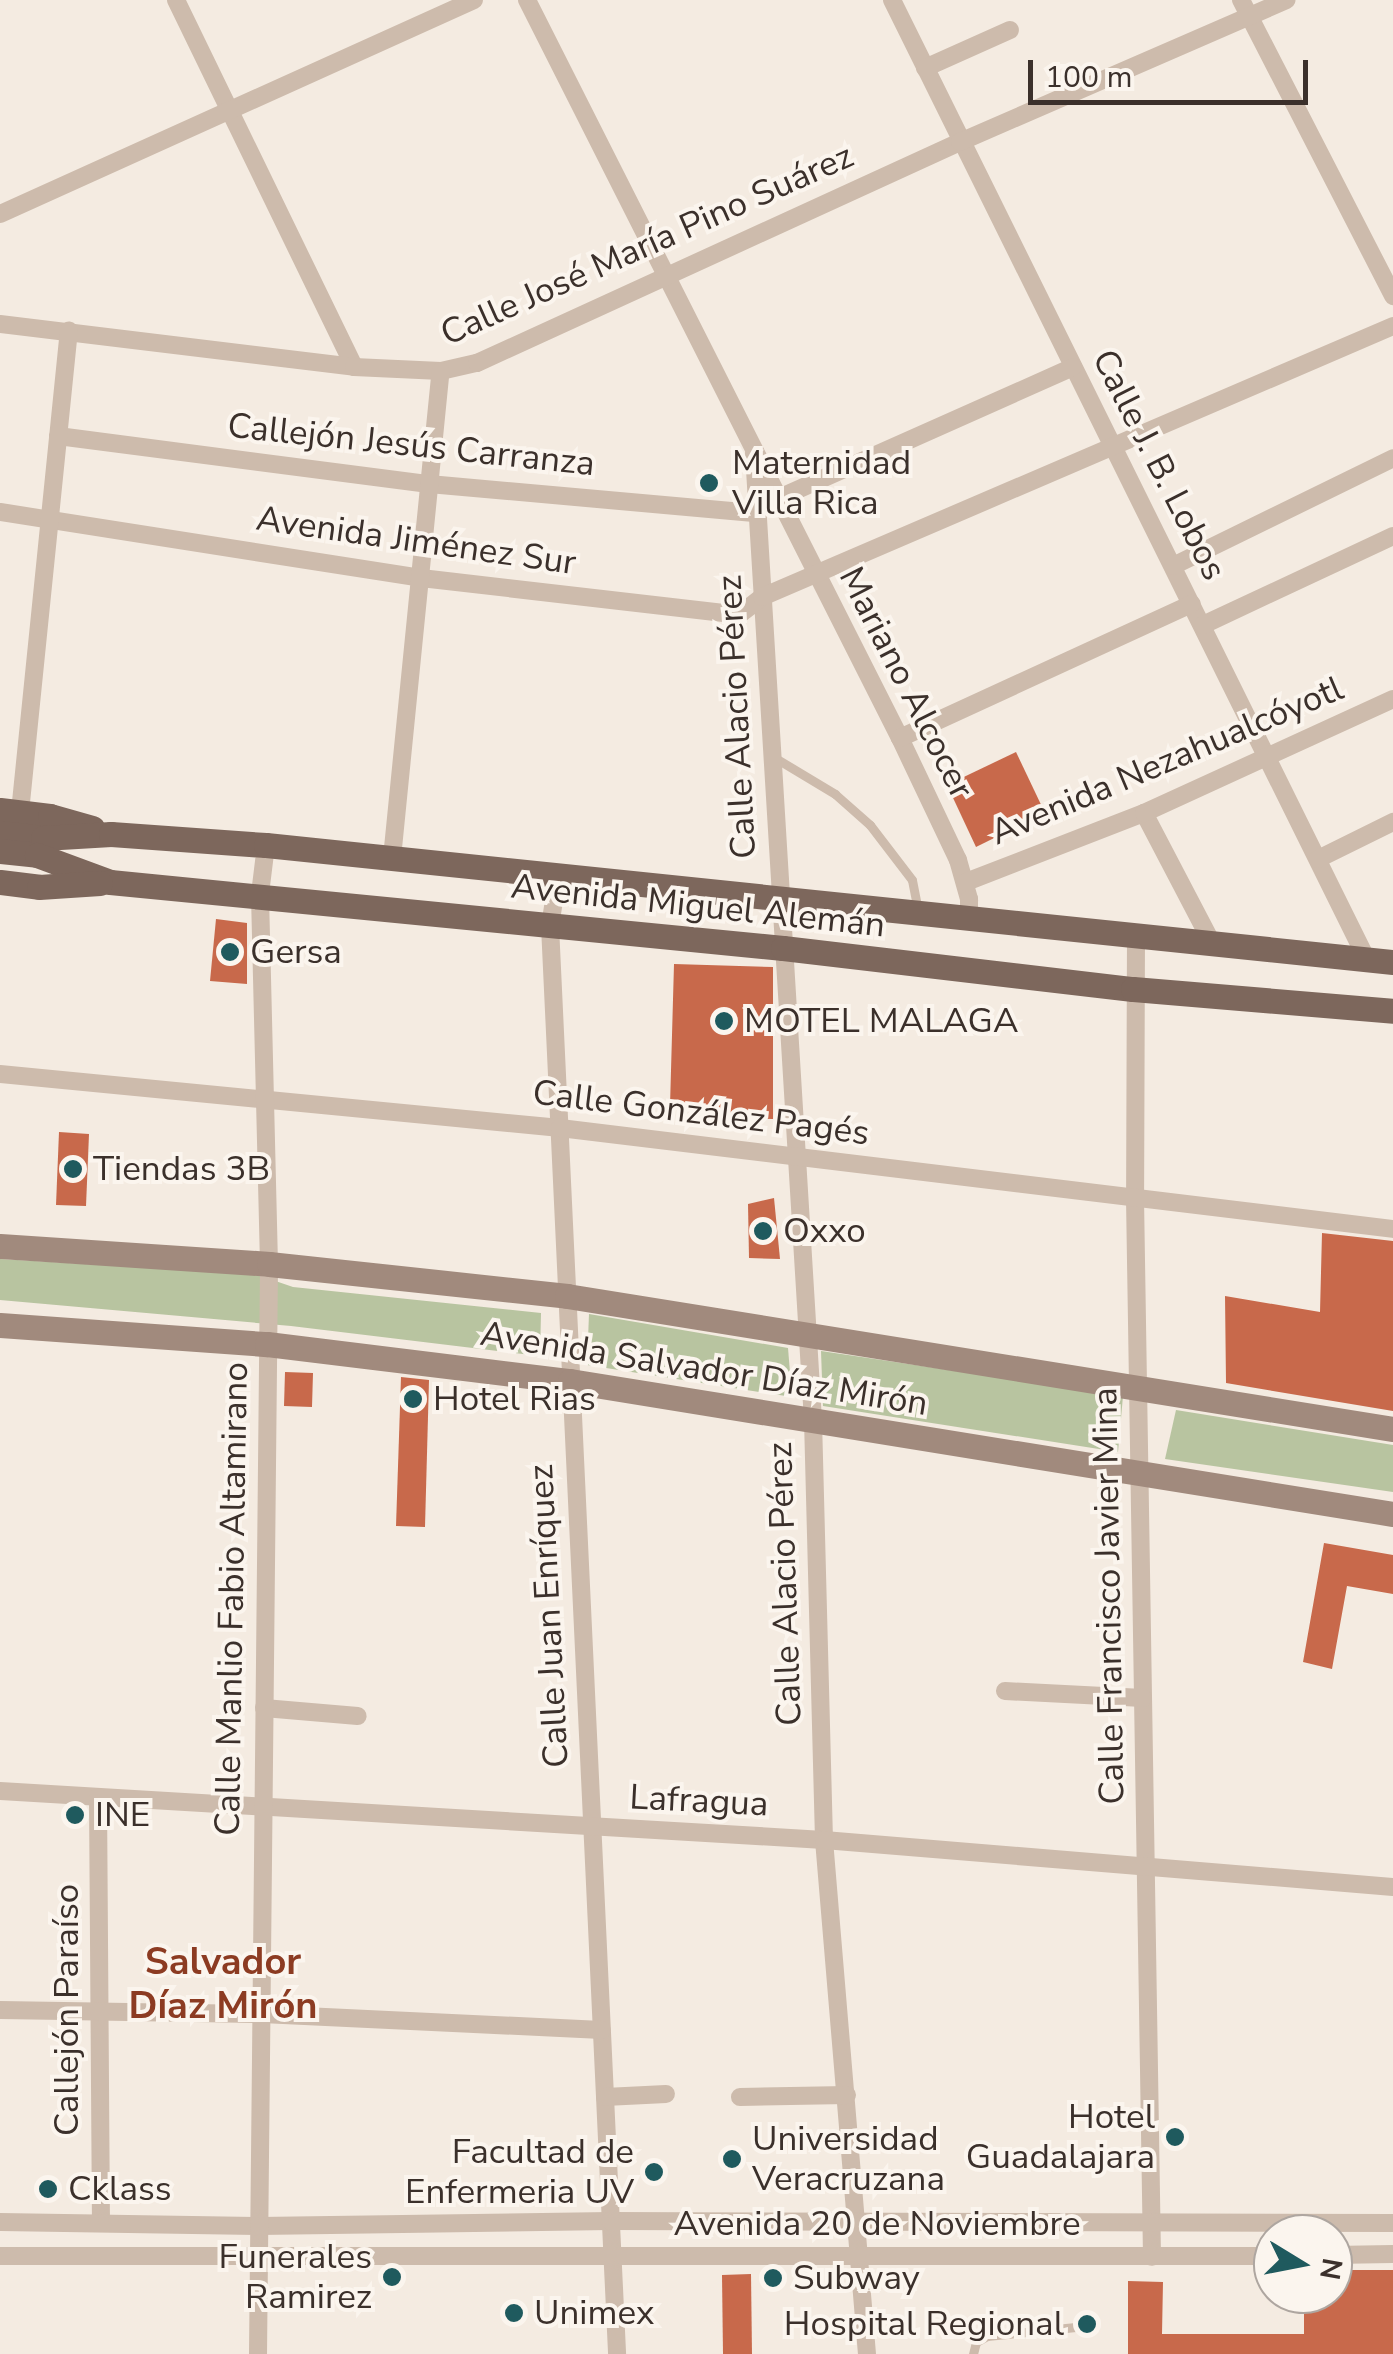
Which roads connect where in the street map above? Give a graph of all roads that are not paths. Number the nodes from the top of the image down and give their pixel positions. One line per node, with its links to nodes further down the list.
1 (176, 0): 9 (street)
2 (474, 0): 9 (street)
3 (527, 0): 12 (street, Mariano Alcocer)
4 (892, 0): 8 (street, Calle J. B. Lobos)
5 (1286, 0): 6 (street, Calle José María Pino Suárez)
6 (1245, 8): 10 (street, Calle José María Pino Suárez); 13 (street)
7 (1010, 30): 8 (street)
8 (925, 68): 10 (street, Calle J. B. Lobos)
9 (228, 108): 11 (street); 17 (street)
10 (960, 142): 12 (street, Calle José María Pino Suárez); 18 (street, Calle J. B. Lobos)
11 (0, 214)
12 (669, 274): 19 (street, Calle José María Pino Suárez); 22 (street, Mariano Alcocer)
13 (1393, 296)
14 (0, 324): 16 (street, Calle José María Pino Suárez)
15 (1393, 326): 21 (street, Avenida Jiménez Sur)
16 (69, 330): 17 (street, Calle José María Pino Suárez); 20 (street)
17 (354, 367): 19 (street, Calle José María Pino Suárez)
18 (1073, 368): 21 (street, Calle J. B. Lobos); 25 (street)
19 (441, 371): 24 (street)
20 (58, 436): 24 (street, Callejón Jesús Carranza); 28 (street)
21 (1113, 444): 30 (street, Calle J. B. Lobos); 31 (street, Avenida Jiménez Sur)
22 (754, 453): 25 (street, Mariano Alcocer); 27 (street, Calle Alacio Pérez)
23 (1393, 458): 30 (street)
24 (429, 484): 27 (street, Callejón Jesús Carranza); 32 (street)
25 (779, 498): 31 (street, Mariano Alcocer)
26 (0, 512): 28 (street, Avenida Jiménez Sur)
27 (758, 514): 33 (street, Calle Alacio Pérez)
28 (50, 521): 32 (street, Avenida Jiménez Sur); 40 (street)
29 (1393, 536): 35 (street)
30 (1173, 566): 34 (street, Calle J. B. Lobos)
31 (815, 574): 33 (street, Avenida Jiménez Sur); 37 (street, Mariano Alcocer)
32 (421, 578): 33 (street, Avenida Jiménez Sur); 47 (street)
33 (762, 597): 39 (street, Calle Alacio Pérez)
34 (1192, 604): 35 (street, Calle J. B. Lobos); 37 (street)
35 (1203, 624): 38 (street, Calle J. B. Lobos)
36 (1393, 699): 38 (street, Avenida Nezahualcóyotl)
37 (900, 738): 52 (street, Mariano Alcocer)
38 (1269, 754): 41 (street, Avenida Nezahualcóyotl); 48 (street, Calle J. B. Lobos)
39 (772, 755): 54 (street, Calle Alacio Pérez); 55 (lane)
40 (10, 811): 44 (main road)
41 (1144, 813): 52 (street, Avenida Nezahualcóyotl); 59 (street)
42 (1393, 822): 48 (street)
43 (0, 833): 44 (main road, Avenida Miguel Alemán)
44 (111, 834): 45 (main road, Avenida Miguel Alemán)
45 (266, 845): 47 (main road, Avenida Miguel Alemán); 53 (street, Calle Manlio Fabio Altamirano)
46 (0, 851): 51 (main road, Avenida Miguel Alemán)
47 (392, 858): 49 (main road, Avenida Miguel Alemán)
48 (1318, 859): 61 (street, Calle J. B. Lobos)
49 (558, 876): 54 (main road, Avenida Miguel Alemán); 57 (street, Calle Juan Enríquez)
50 (0, 882): 51 (main road)
51 (110, 882): 53 (main road, Avenida Miguel Alemán)
52 (966, 882): 56 (street, Mariano Alcocer)
53 (260, 894): 57 (main road, Avenida Miguel Alemán); 65 (street, Calle Manlio Fabio Altamirano)
54 (780, 899): 55 (main road, Avenida Miguel Alemán); 60 (street, Calle Alacio Pérez)
55 (919, 912): 56 (main road, Avenida Miguel Alemán)
56 (969, 918): 58 (main road, Avenida Miguel Alemán)
57 (550, 926): 60 (main road, Avenida Miguel Alemán); 66 (street, Calle Juan Enríquez)
58 (1136, 934): 59 (main road, Avenida Miguel Alemán); 62 (street, Calle Francisco Javier Mina)
59 (1212, 943): 61 (main road, Avenida Miguel Alemán)
60 (783, 948): 62 (main road, Avenida Miguel Alemán); 67 (street, Calle Alacio Pérez)
61 (1380, 961)
62 (1133, 989): 63 (main road, Avenida Miguel Alemán); 68 (street, Calle Francisco Javier Mina)
63 (1393, 1011)
64 (0, 1074): 65 (street, Calle González Pagés)
65 (268, 1098): 66 (street, Calle González Pagés); 71 (street, Calle Manlio Fabio Altamirano)
66 (560, 1128): 67 (street, Calle González Pagés); 72 (street, Calle Juan Enríquez)
67 (795, 1158): 68 (street, Calle González Pagés); 74 (street, Calle Alacio Pérez)
68 (1135, 1198): 69 (street, Calle González Pagés); 77 (street, Calle Francisco Javier Mina)
69 (1393, 1230)
70 (0, 1246): 71 (main road, Avenida Salvador Díaz Mirón)
71 (269, 1264): 72 (main road, Avenida Salvador Díaz Mirón); 75 (street, Calle Manlio Fabio Altamirano)
72 (567, 1296): 74 (main road, Avenida Salvador Díaz Mirón); 76 (street, Calle Juan Enríquez)
73 (0, 1325): 75 (main road, Avenida Salvador Díaz Mirón)
74 (808, 1334): 77 (main road, Avenida Salvador Díaz Mirón); 78 (street, Calle Alacio Pérez)
75 (267, 1344): 76 (main road, Avenida Salvador Díaz Mirón); 84 (street, Calle Manlio Fabio Altamirano)
76 (570, 1380): 78 (main road, Avenida Salvador Díaz Mirón); 89 (street, Calle Juan Enríquez)
77 (1138, 1386): 79 (main road, Avenida Salvador Díaz Mirón); 80 (street, Calle Francisco Javier Mina)
78 (813, 1420): 80 (main road, Avenida Salvador Díaz Mirón); 90 (street, Calle Alacio Pérez)
79 (1393, 1429)
80 (1140, 1475): 81 (main road, Avenida Salvador Díaz Mirón); 83 (street, Calle Francisco Javier Mina)
81 (1393, 1514)
82 (1005, 1691): 83 (street)
83 (1143, 1698): 91 (street, Calle Francisco Javier Mina)
84 (264, 1708): 85 (street); 88 (street, Calle Manlio Fabio Altamirano)
85 (358, 1716)
86 (0, 1792): 87 (street, Lafragua)
87 (98, 1797): 88 (street, Lafragua); 94 (street, Callejón Paraíso)
88 (262, 1810): 89 (street, Lafragua); 95 (street, Calle Manlio Fabio Altamirano)
89 (592, 1828): 90 (street, Lafragua); 96 (street, Calle Juan Enríquez)
90 (824, 1840): 91 (street, Lafragua); 98 (street, Calle Alacio Pérez)
91 (1146, 1866): 92 (street, Lafragua); 106 (street, Calle Francisco Javier Mina)
92 (1393, 1887)
93 (0, 2010): 94 (street)
94 (100, 2012): 95 (street); 103 (street, Callejón Paraíso)
95 (262, 2014): 96 (street); 107 (street, Calle Manlio Fabio Altamirano)
96 (602, 2030): 99 (street, Calle Juan Enríquez)
97 (666, 2094): 99 (street)
98 (846, 2095): 100 (street); 105 (street, Calle Alacio Pérez)
99 (605, 2097): 101 (street, Calle Juan Enríquez)
100 (740, 2097)
101 (610, 2221): 105 (street, Avenida 20 de Noviembre); 107 (street, Avenida 20 de Noviembre); 108 (street, Calle Juan Enríquez)
102 (0, 2222): 103 (street, Avenida 20 de Noviembre)
103 (101, 2223): 107 (street, Avenida 20 de Noviembre)
104 (1393, 2223): 106 (street, Avenida 20 de Noviembre)
105 (858, 2225): 106 (street, Avenida 20 de Noviembre); 115 (street, Calle Alacio Pérez)
106 (1152, 2225): 113 (street, Calle Francisco Javier Mina)
107 (259, 2226): 114 (street, Calle Manlio Fabio Altamirano)
108 (612, 2254): 114 (street, Avenida 20 de Noviembre); 115 (street, Avenida 20 de Noviembre); 118 (street, Calle Juan Enríquez)
109 (1393, 2254): 110 (street)
110 (1353, 2255)
111 (0, 2256): 114 (street, Avenida 20 de Noviembre)
112 (1253, 2256): 113 (street, Avenida 20 de Noviembre)
113 (1152, 2257): 115 (street, Avenida 20 de Noviembre)
114 (259, 2258): 117 (street, Calle Manlio Fabio Altamirano)
115 (860, 2258): 119 (street, Calle Alacio Pérez)
116 (1076, 2327): 120 (lane)
117 (258, 2354)
118 (617, 2354)
119 (867, 2354)
120 (973, 2354)

